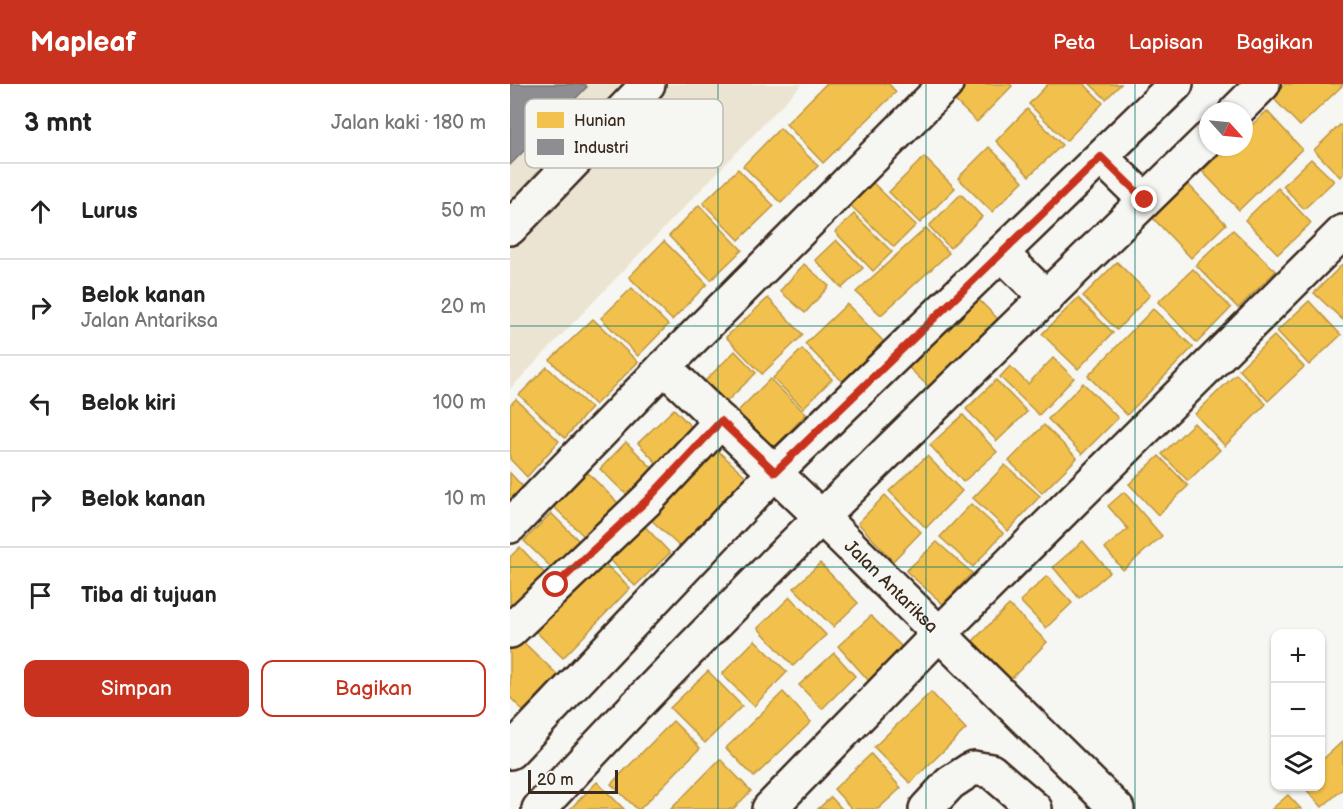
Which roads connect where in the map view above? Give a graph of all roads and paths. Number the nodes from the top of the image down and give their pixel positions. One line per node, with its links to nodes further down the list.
1 (648, 84): 5 (street)
2 (946, 84): 15 (street)
3 (1176, 84): 8 (street)
4 (1263, 84): 6 (street)
5 (634, 99)
6 (1245, 102)
7 (1199, 147): 10 (street)
8 (1101, 157): 10 (street); 13 (street)
9 (568, 168): 11 (street)
10 (1145, 200): 14 (street)
11 (510, 228)
12 (1343, 232): 21 (street)
13 (1002, 254): 14 (street); 17 (street)
14 (1047, 298): 18 (street)
15 (664, 367): 16 (street, Jalan Antariksa); 19 (street)
16 (721, 421): 17 (street, Jalan Antariksa); 20 (street)
17 (775, 472): 18 (street, Jalan Antariksa); 22 (street)
18 (820, 516): 21 (street, Jalan Antariksa); 23 (street)
19 (510, 526)
20 (510, 631)
21 (939, 634): 24 (street); 27 (street, Jalan Antariksa)
22 (510, 752)
23 (539, 809)
24 (769, 809)
25 (927, 809): 26 (street)
26 (1035, 809)
27 (1117, 809)

